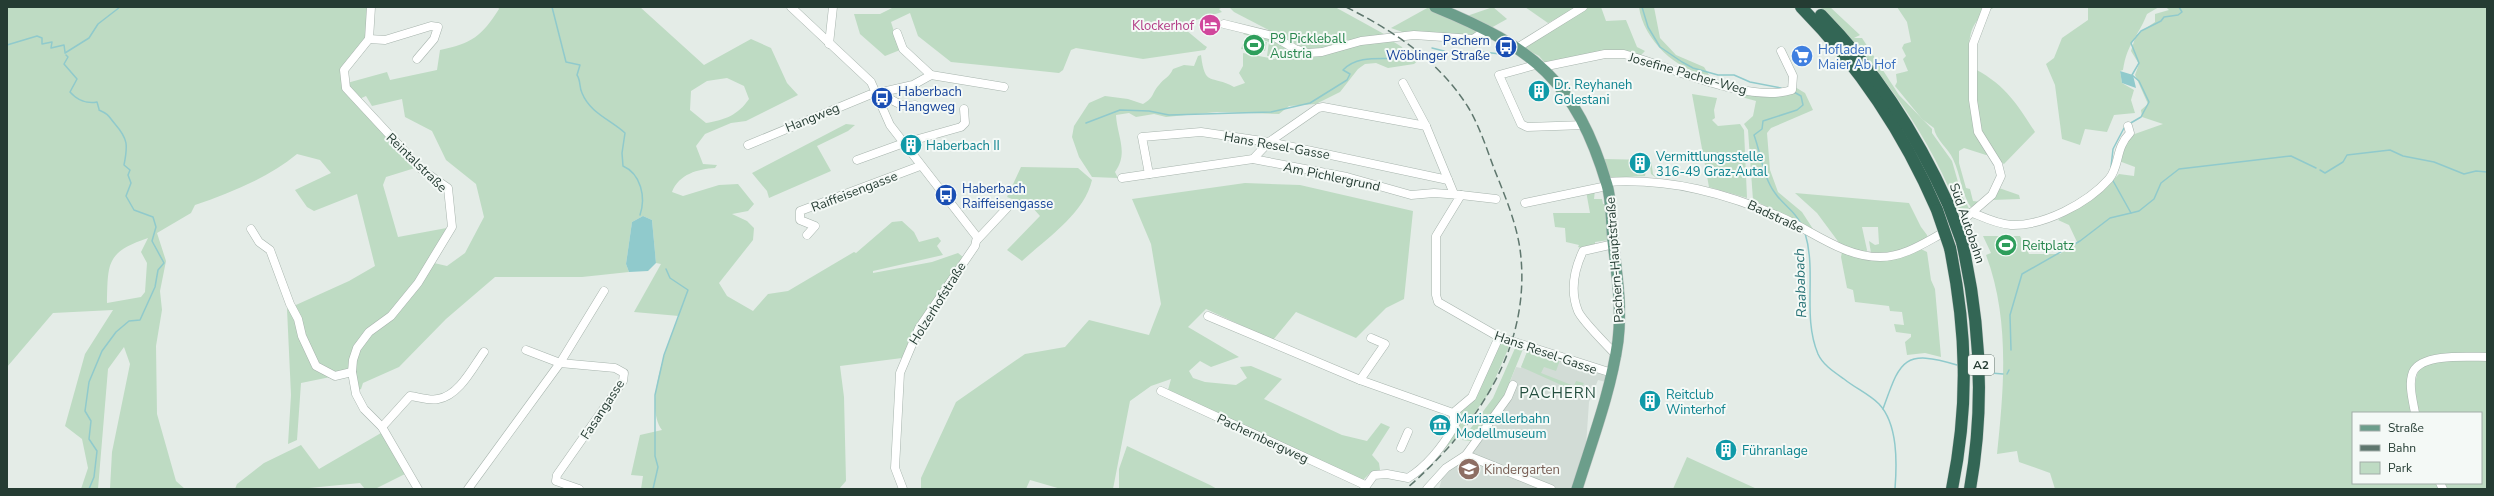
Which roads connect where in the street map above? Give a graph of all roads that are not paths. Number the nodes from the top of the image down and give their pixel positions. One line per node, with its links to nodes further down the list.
1 (371, 7): 12 (street)
2 (791, 7): 13 (street)
3 (833, 7): 13 (street)
4 (1435, 7): 10 (main road, Pachern-Hauptstraße)
5 (1583, 7): 14 (street)
6 (1801, 7): 76 (highway, Süd Autobahn / A2, bridge)
7 (1812, 7): 77 (highway, Süd Autobahn / A2, bridge)
8 (1987, 7): 41 (street)
9 (1224, 24): 10 (street)
10 (1485, 31): 14 (main road, Pachern-Hauptstraße)
11 (897, 33): 18 (street)
12 (369, 39): 16 (street); 57 (street, Reintalstraße)
13 (829, 44): 21 (street)
14 (1517, 48): 17 (main road, Pachern-Hauptstraße)
15 (1781, 51): 17 (street, Josefine Pacher-Weg)
16 (417, 59)
17 (1541, 65): 24 (main road, Pachern-Hauptstraße); 24 (street, Josefine Pacher-Weg)
18 (931, 75): 20 (street); 21 (street, Hangweg)
19 (1403, 83): 25 (street)
20 (1004, 87)
21 (877, 93): 22 (street); 28 (street); 29 (street, Hangweg)
22 (915, 105)
23 (964, 109): 28 (street)
24 (1585, 125): 36 (main road, Pachern-Hauptstraße)
25 (1426, 126): 27 (street); 35 (street)
26 (2128, 126): 41 (street)
27 (1269, 142): 30 (street); 33 (street, Hans Resel-Gasse); 35 (street, Hans Resel-Gasse)
28 (904, 143): 31 (street); 32 (street)
29 (748, 145)
30 (1253, 159): 33 (street, Am Pichlergrund); 37 (street, Am Pichlergrund)
31 (857, 160)
32 (920, 166): 44 (street, Raiffeisengasse); 46 (street)
33 (1148, 174): 34 (street, Am Pichlergrund)
34 (1122, 178)
35 (1448, 180): 37 (street)
36 (1607, 184): 39 (street, Badstraße); 45 (street, Badstraße); 47 (main road, Pachern-Hauptstraße)
37 (1458, 194): 38 (street); 50 (street, Hans Resel-Gasse)
38 (1496, 199)
39 (1525, 203)
40 (1007, 208): 46 (street, Holzerhofstraße)
41 (1973, 213): 42 (street)
42 (1962, 221)
43 (251, 229): 57 (street)
44 (807, 235)
45 (1938, 235)
46 (976, 240): 72 (street, Holzerhofstraße)
47 (1614, 244): 54 (main road, Pachern-Hauptstraße); 54 (street, Pachern-Hauptstraße)
48 (604, 291): 56 (street)
49 (1208, 316): 59 (street)
50 (1499, 337): 58 (street, Hans Resel-Gasse); 63 (street)
51 (1372, 338): 59 (street)
52 (526, 350): 56 (street, Fasangasse)
53 (484, 352): 64 (street)
54 (1617, 356): 58 (main road, Pachern-Hauptstraße)
55 (2487, 357): 62 (street)
56 (560, 363): 70 (street); 71 (street, Fasangasse)
57 (352, 372): 64 (street, Reintalstraße)
58 (1612, 374): 75 (main road, Pachern-Hauptstraße)
59 (1360, 380): 63 (street)
60 (1514, 385): 67 (street)
61 (1161, 391): 68 (street, Pachernbergweg)
62 (2416, 412)
63 (1453, 413): 68 (street, Pachernbergweg)
64 (382, 427): 69 (street, Reintalstraße)
65 (1408, 432): 66 (street)
66 (1401, 448)
67 (1466, 455): 73 (street); 74 (street)
68 (1364, 487)
69 (418, 489)
70 (468, 489)
71 (579, 489)
72 (903, 489)
73 (1427, 489)
74 (1551, 489)
75 (1577, 489)
76 (1952, 489)
77 (1970, 489)

